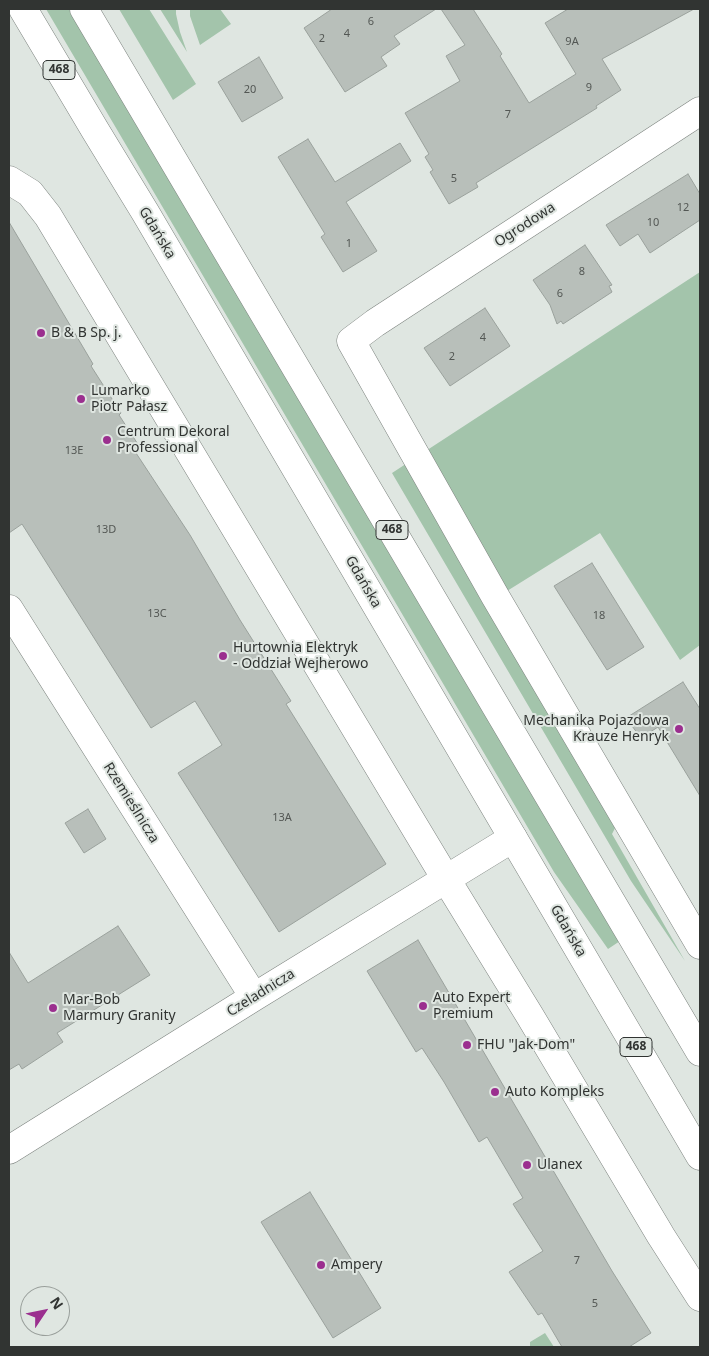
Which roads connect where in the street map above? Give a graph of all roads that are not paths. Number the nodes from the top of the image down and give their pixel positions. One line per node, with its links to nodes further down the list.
1 (23, 9): 5 (street, Gdańska / 468)
2 (84, 9): 12 (street, 468)
3 (9, 12): 5 (street)
4 (700, 110): 10 (street, Ogrodowa)
5 (95, 130): 8 (street, Gdańska / 468)
6 (9, 180): 9 (street)
7 (9, 609): 11 (street, Rzemieślnicza)
8 (513, 838): 9 (street, Czeladnicza); 14 (street, Gdańska / 468)
9 (446, 879): 11 (street, Czeladnicza); 15 (street)
10 (700, 945)
11 (254, 997): 13 (street, Czeladnicza)
12 (700, 1052)
13 (9, 1150)
14 (700, 1156)
15 (700, 1297)

